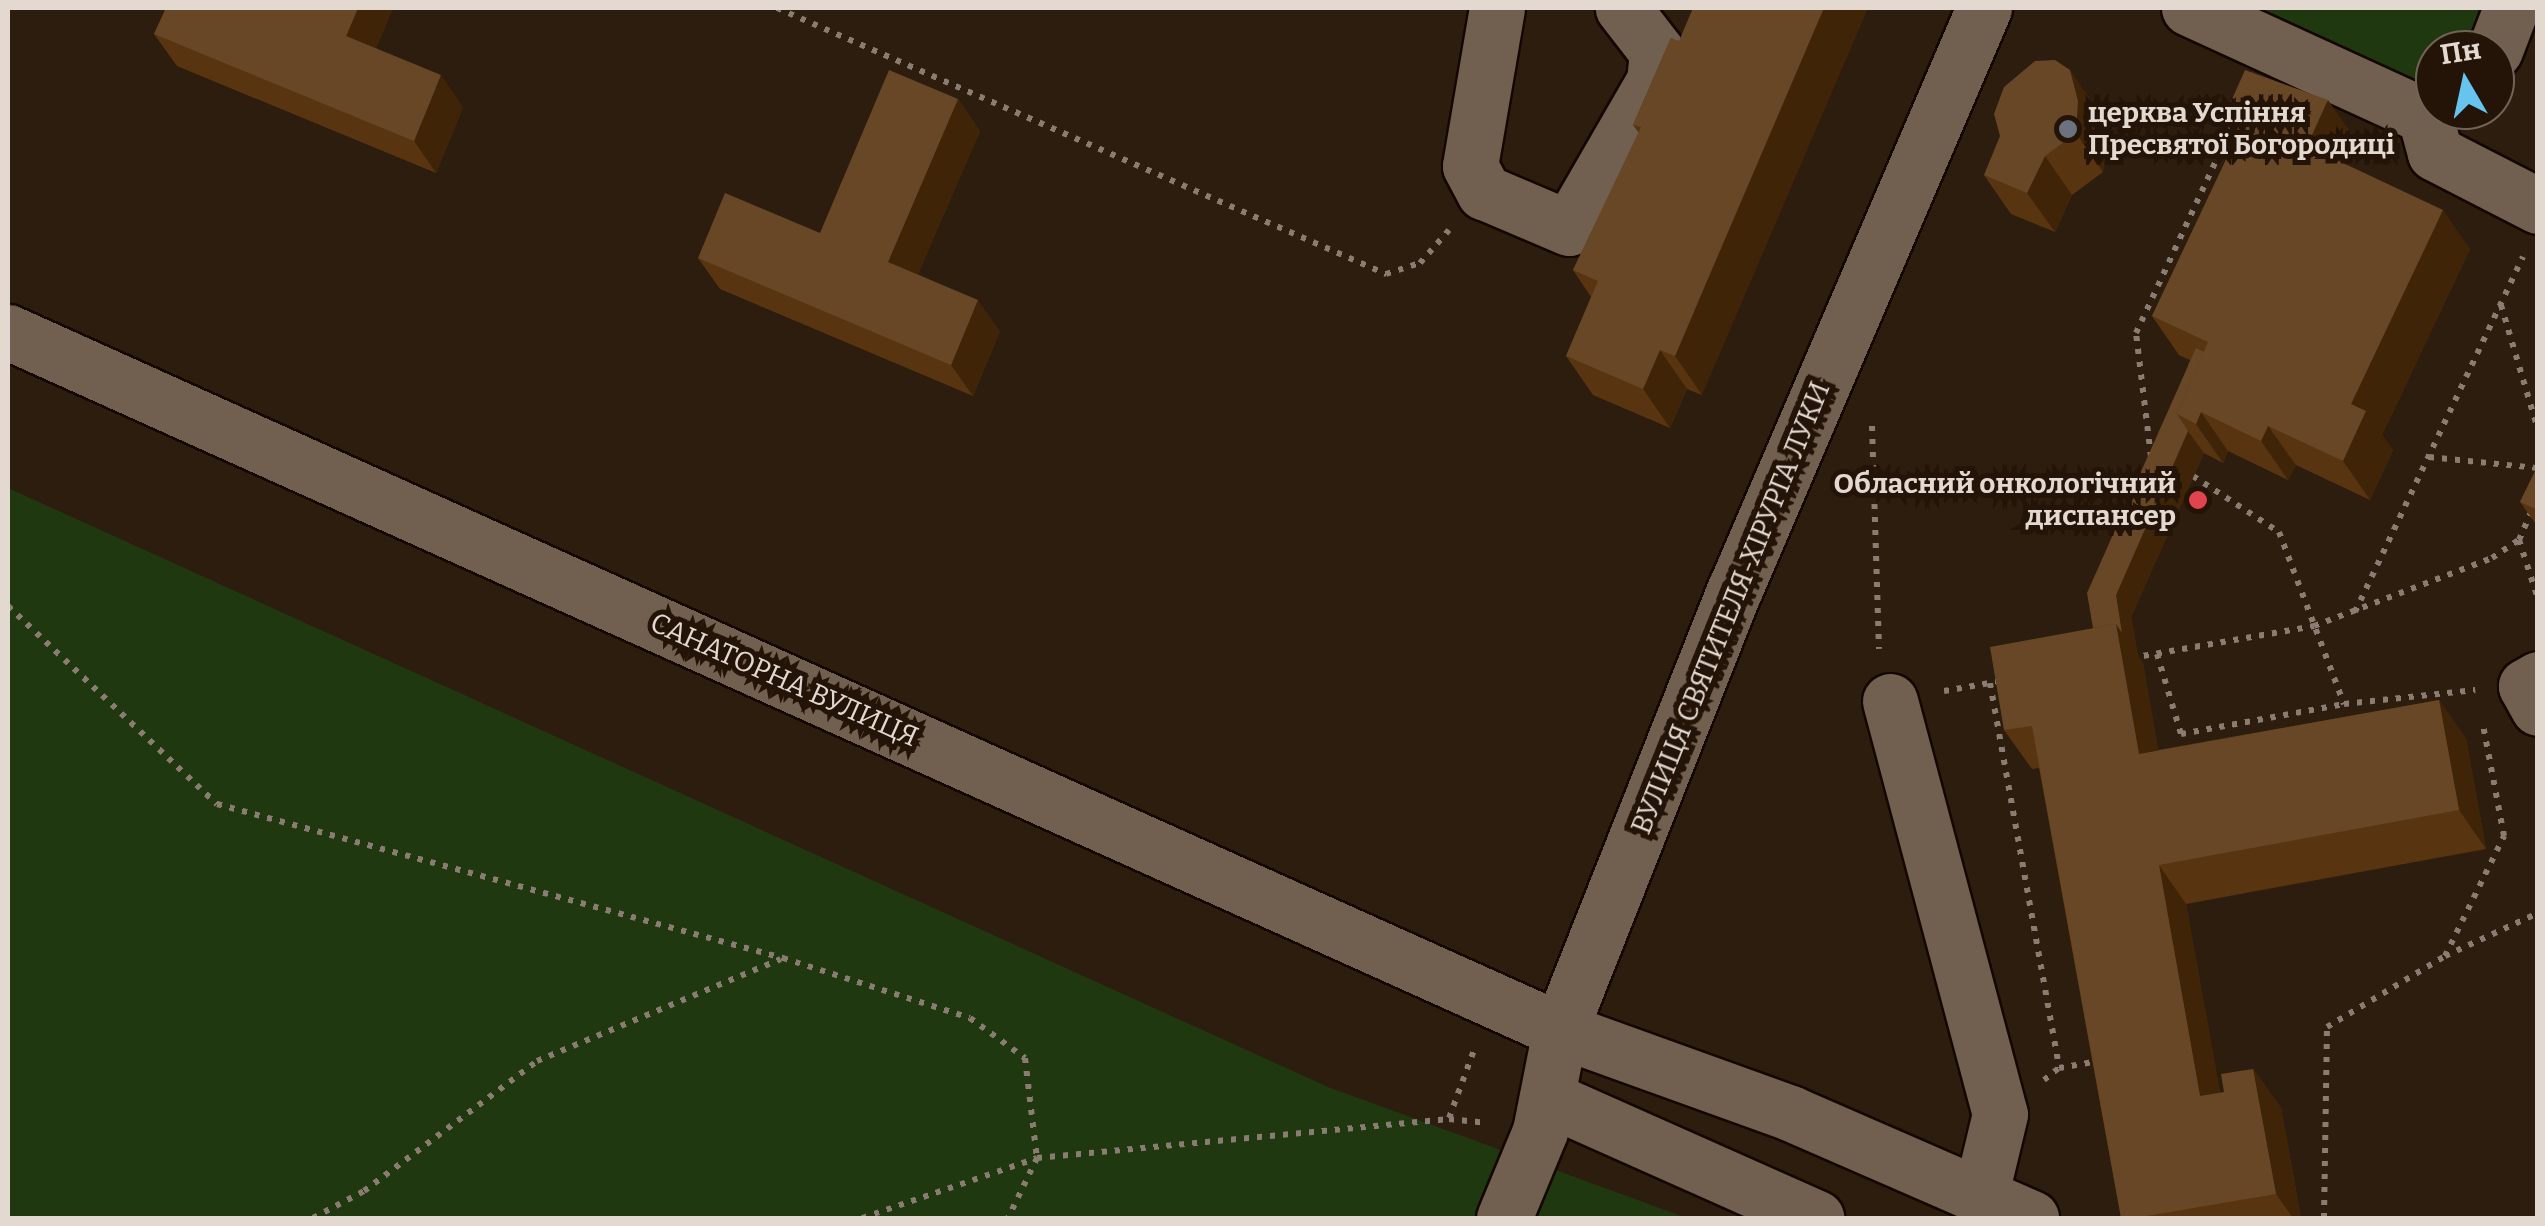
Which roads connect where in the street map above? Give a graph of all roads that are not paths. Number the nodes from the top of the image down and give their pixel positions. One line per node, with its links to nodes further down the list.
1 (1496, 8): 2 (street)
2 (1623, 8)
3 (1984, 8): 12 (street, ВУЛИЦЯ СВЯТИТЕЛЯ-ХІРУРГА ЛУКИ)
4 (2209, 11): 5 (street)
5 (2415, 106)
6 (2432, 130): 7 (street)
7 (2534, 224)
8 (8, 332): 12 (street, САНАТОРНА ВУЛИЦЯ)
9 (2538, 679): 11 (street)
10 (1890, 700): 14 (street)
11 (2538, 708)
12 (1560, 1030): 13 (street, ВУЛИЦЯ СВЯТИТЕЛЯ-ХІРУРГА ЛУКИ); 14 (street, САНАТОРНА ВУЛИЦЯ)
13 (1543, 1114): 15 (street, ВУЛИЦЯ СВЯТИТЕЛЯ-ХІРУРГА ЛУКИ); 16 (street)
14 (1980, 1193): 17 (street, САНАТОРНА ВУЛИЦЯ)
15 (1504, 1218)
16 (1816, 1218)
17 (2030, 1218)

